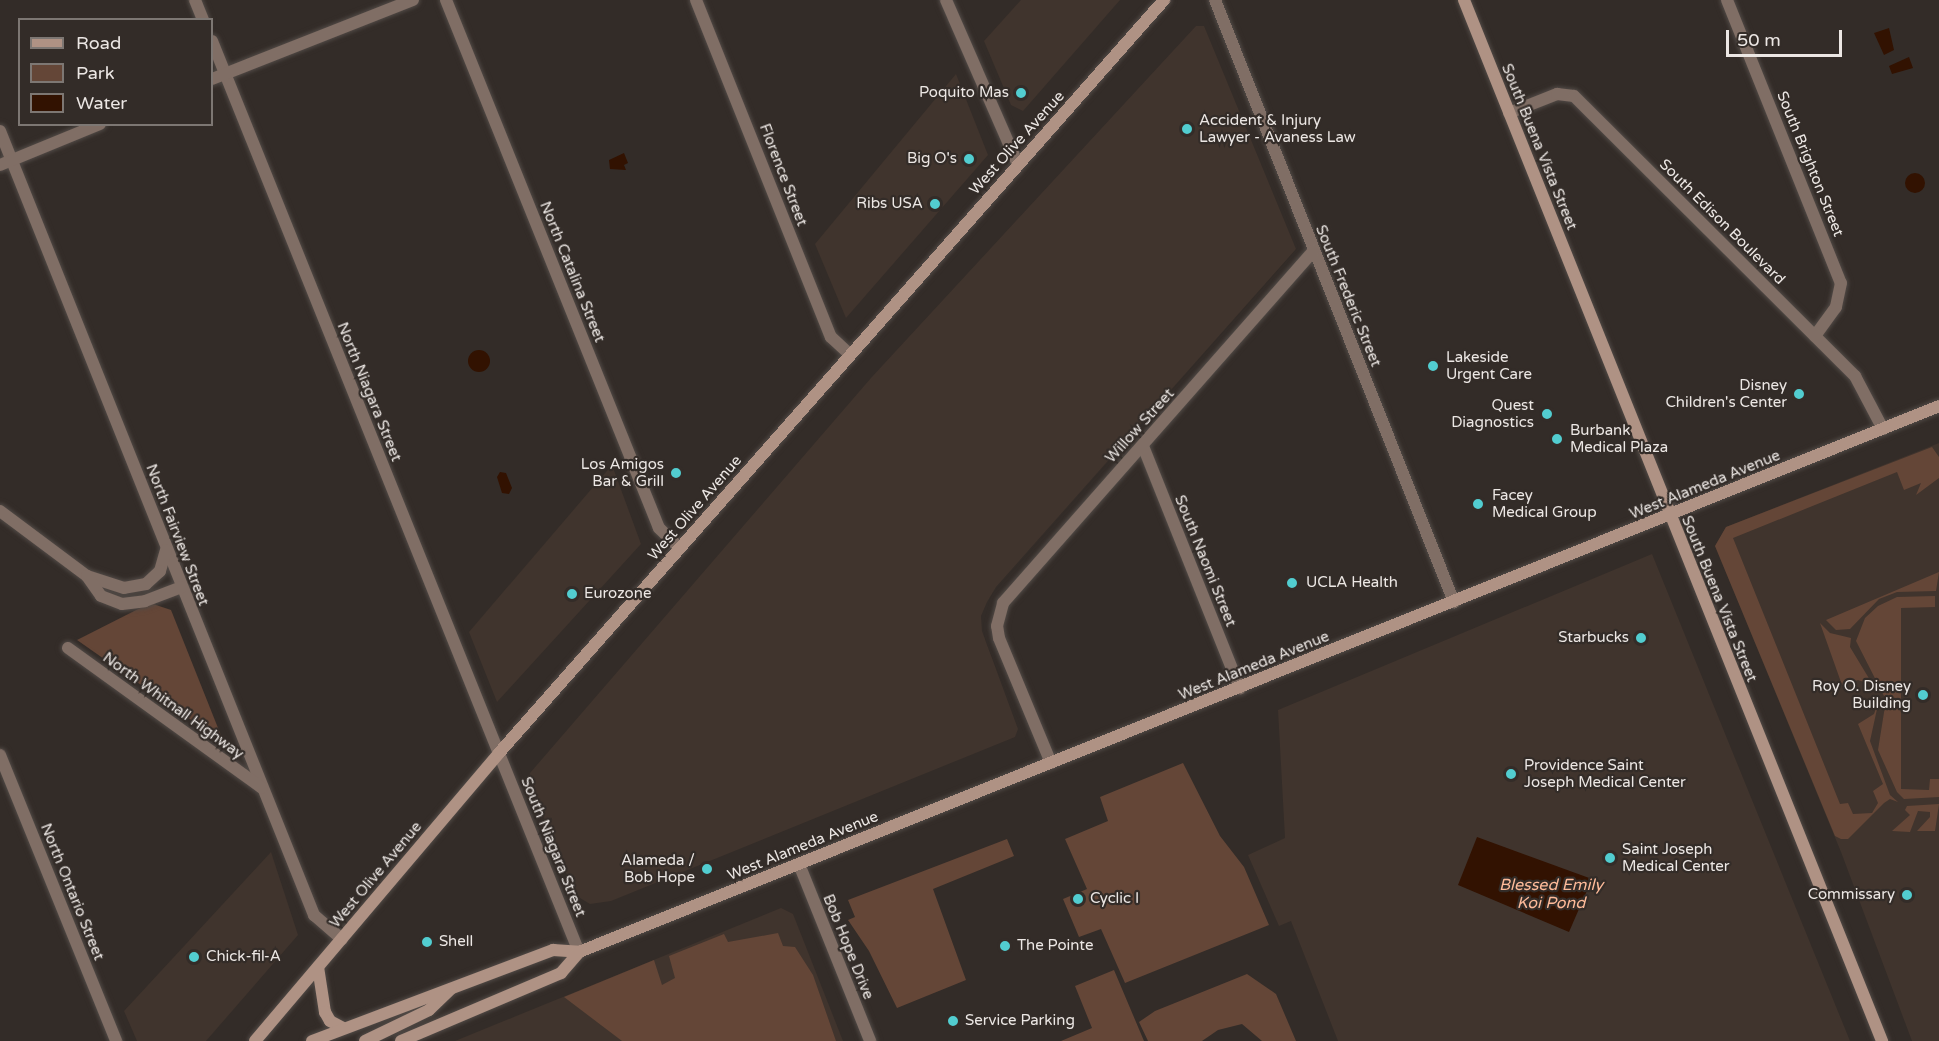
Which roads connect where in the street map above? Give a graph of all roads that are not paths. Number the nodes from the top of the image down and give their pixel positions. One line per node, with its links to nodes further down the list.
1 (195, 0): 10 (street)
2 (413, 0): 12 (street)
3 (446, 0): 27 (street, North Catalina Street)
4 (696, 0): 21 (street, Florence Street)
5 (946, 0): 18 (street)
6 (1164, 0): 18 (main road, West Olive Avenue)
7 (1215, 0): 19 (street, South Frederic Street)
8 (1464, 0): 14 (main road, South Buena Vista Street)
9 (1727, 0): 20 (street, South Brighton Street)
10 (202, 18)
11 (213, 44): 12 (street, North Niagara Street)
12 (225, 74): 13 (street); 34 (street, North Niagara Street)
13 (213, 79)
14 (1509, 113): 20 (street, South Edison Boulevard); 26 (main road, South Buena Vista Street)
15 (95, 126): 17 (street)
16 (0, 131): 17 (street, North Fairview Street)
17 (6, 162): 28 (street, North Fairview Street)
18 (1018, 165): 21 (main road, West Olive Avenue)
19 (1314, 250): 24 (street, Willow Street); 31 (street, South Frederic Street)
20 (1815, 336): 23 (street, South Edison Boulevard)
21 (850, 356): 27 (main road, West Olive Avenue)
22 (1939, 406): 23 (main road, West Alameda Avenue)
23 (1883, 429): 26 (main road, West Alameda Avenue)
24 (1143, 446): 33 (street, South Naomi Street); 36 (street, Willow Street)
25 (0, 511): 29 (street)
26 (1669, 515): 31 (main road, West Alameda Avenue); 50 (main road, South Buena Vista Street)
27 (680, 548): 34 (main road, West Olive Avenue)
28 (166, 550): 29 (street); 30 (street, North Fairview Street)
29 (87, 576): 30 (street)
30 (181, 587): 37 (street, North Fairview Street)
31 (1454, 602): 33 (main road, West Alameda Avenue)
32 (68, 648): 37 (street, North Whitnall Highway)
33 (1239, 688): 36 (main road, West Alameda Avenue)
34 (499, 753): 39 (main road, West Olive Avenue); 40 (street, South Niagara Street)
35 (0, 755): 44 (street, North Ontario Street)
36 (1051, 764): 38 (main road, West Alameda Avenue)
37 (261, 788): 39 (street, North Fairview Street)
38 (799, 864): 40 (main road, West Alameda Avenue); 49 (street, Bob Hope Drive)
39 (342, 939): 41 (main road, West Olive Avenue)
40 (579, 952): 42 (main road, West Alameda Avenue); 48 (main road, West Alameda Avenue)
41 (318, 967): 43 (main road); 45 (main road, West Olive Avenue)
42 (454, 986): 43 (main road, West Alameda Avenue); 47 (main road, West Alameda Avenue)
43 (343, 1028): 46 (main road, West Alameda Avenue)
44 (116, 1041)
45 (255, 1041)
46 (312, 1041)
47 (365, 1041)
48 (401, 1041)
49 (870, 1041)
50 (1882, 1041)

